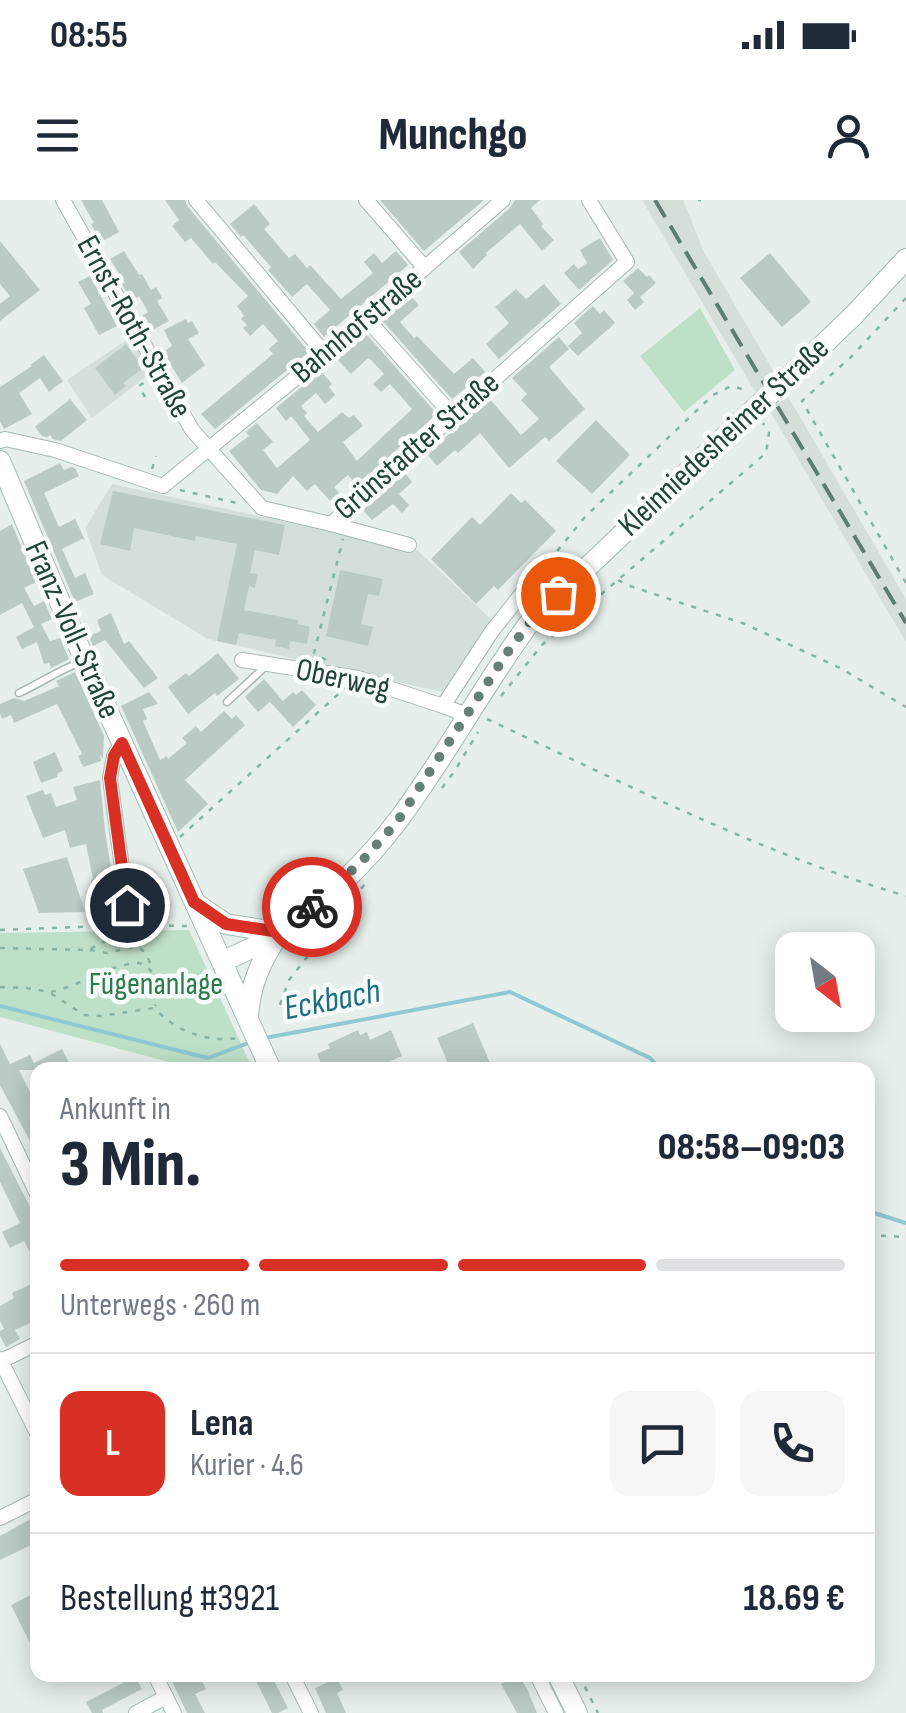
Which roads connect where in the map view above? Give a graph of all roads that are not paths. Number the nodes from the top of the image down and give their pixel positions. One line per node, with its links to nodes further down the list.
1 (64, 200): 12 (street, Ernst-Roth-Straße)
2 (196, 200): 9 (street)
3 (366, 200): 7 (street)
4 (503, 200): 7 (street, Bahnhofstraße)
5 (588, 200): 10 (street, Grünstadter Straße)
6 (906, 259): 23 (main road, Kleinniedesheimer Straße, bridge)
7 (425, 268): 8 (street, Bahnhofstraße)
8 (366, 318): 9 (street, Bahnhofstraße); 10 (street)
9 (325, 354): 12 (street, Bahnhofstraße)
10 (453, 416): 14 (street, Grünstadter Straße)
11 (0, 441): 12 (street)
12 (210, 450): 14 (street, Grünstadter Straße)
13 (0, 461): 18 (main road, Franz-Voll-Straße)
14 (338, 526): 15 (street)
15 (409, 545)
16 (540, 570): 22 (street)
17 (242, 660): 19 (street, Oberweg)
18 (85, 661): 20 (lane); 24 (main road, Franz-Voll-Straße)
19 (268, 664): 21 (lane); 22 (street, Oberweg)
20 (18, 694)
21 (227, 702)
22 (443, 706): 23 (street, Oberweg)
23 (477, 717): 27 (main road, Kleinniedesheimer Straße)
24 (122, 743): 25 (main road, Franz-Voll-Straße); 26 (street, Franz-Voll-Straße)
25 (194, 902): 27 (main road); 28 (main road, Franz-Voll-Straße)
26 (127, 905)
27 (280, 932): 28 (main road, Kleinniedesheimer Straße); 29 (main road)
28 (222, 962): 29 (main road, Franz-Voll-Straße)
29 (248, 1030): 30 (main road, Franz-Voll-Straße)
30 (267, 1062)
31 (0, 1116): 32 (street)
32 (30, 1179)
33 (30, 1347): 34 (street)
34 (0, 1360): 35 (street)
35 (30, 1419)
36 (30, 1503): 37 (street)
37 (0, 1518)
38 (159, 1682): 42 (street)
39 (296, 1682): 45 (street)
40 (541, 1682): 46 (street)
41 (562, 1682): 47 (main road)
42 (166, 1698): 43 (street); 44 (street)
43 (136, 1713)
44 (174, 1713)
45 (311, 1713)
46 (556, 1713)
47 (577, 1713)

